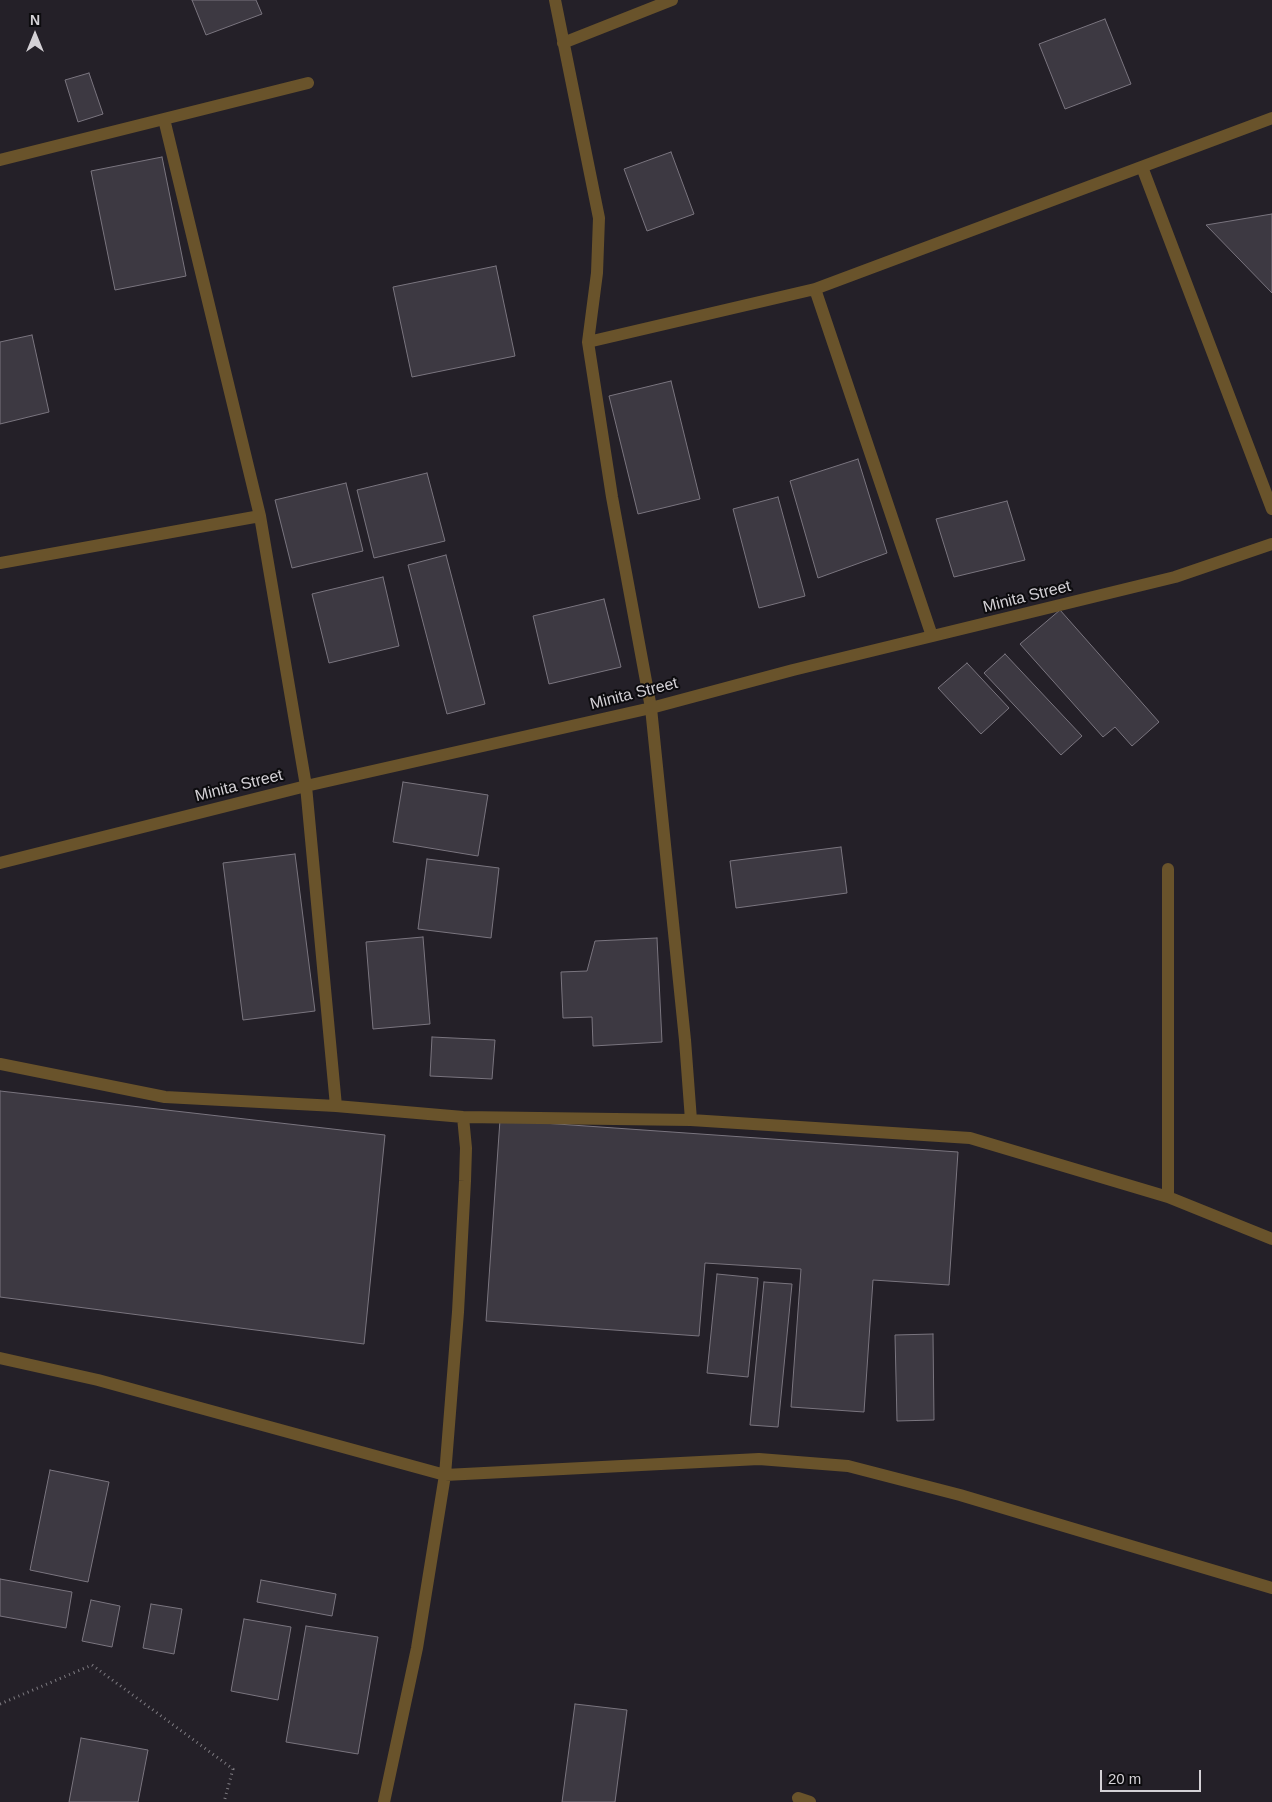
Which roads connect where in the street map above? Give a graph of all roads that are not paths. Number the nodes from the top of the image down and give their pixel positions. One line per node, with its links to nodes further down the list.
1 (555, 0): 3 (street)
2 (672, 0): 3 (street)
3 (563, 43): 10 (street)
4 (308, 83): 6 (street)
5 (1272, 118): 8 (street)
6 (164, 119): 7 (street); 12 (street)
7 (0, 160)
8 (1142, 167): 9 (street); 11 (street)
9 (815, 289): 10 (street); 15 (street)
10 (588, 342): 16 (street)
11 (1272, 510)
12 (260, 516): 14 (street); 17 (street)
13 (1272, 544): 15 (street, Minita Street)
14 (0, 564)
15 (932, 636): 16 (street, Minita Street)
16 (651, 708): 17 (street, Minita Street); 23 (street)
17 (306, 786): 18 (street, Minita Street); 21 (street)
18 (0, 862)
19 (1168, 869): 24 (street)
20 (0, 1064): 21 (street)
21 (336, 1106): 22 (street)
22 (463, 1117): 23 (street); 27 (street)
23 (690, 1120): 24 (street)
24 (1168, 1197): 25 (street)
25 (1272, 1240)
26 (0, 1358): 27 (street)
27 (445, 1475): 28 (street); 29 (street)
28 (1272, 1588)
29 (384, 1802)

